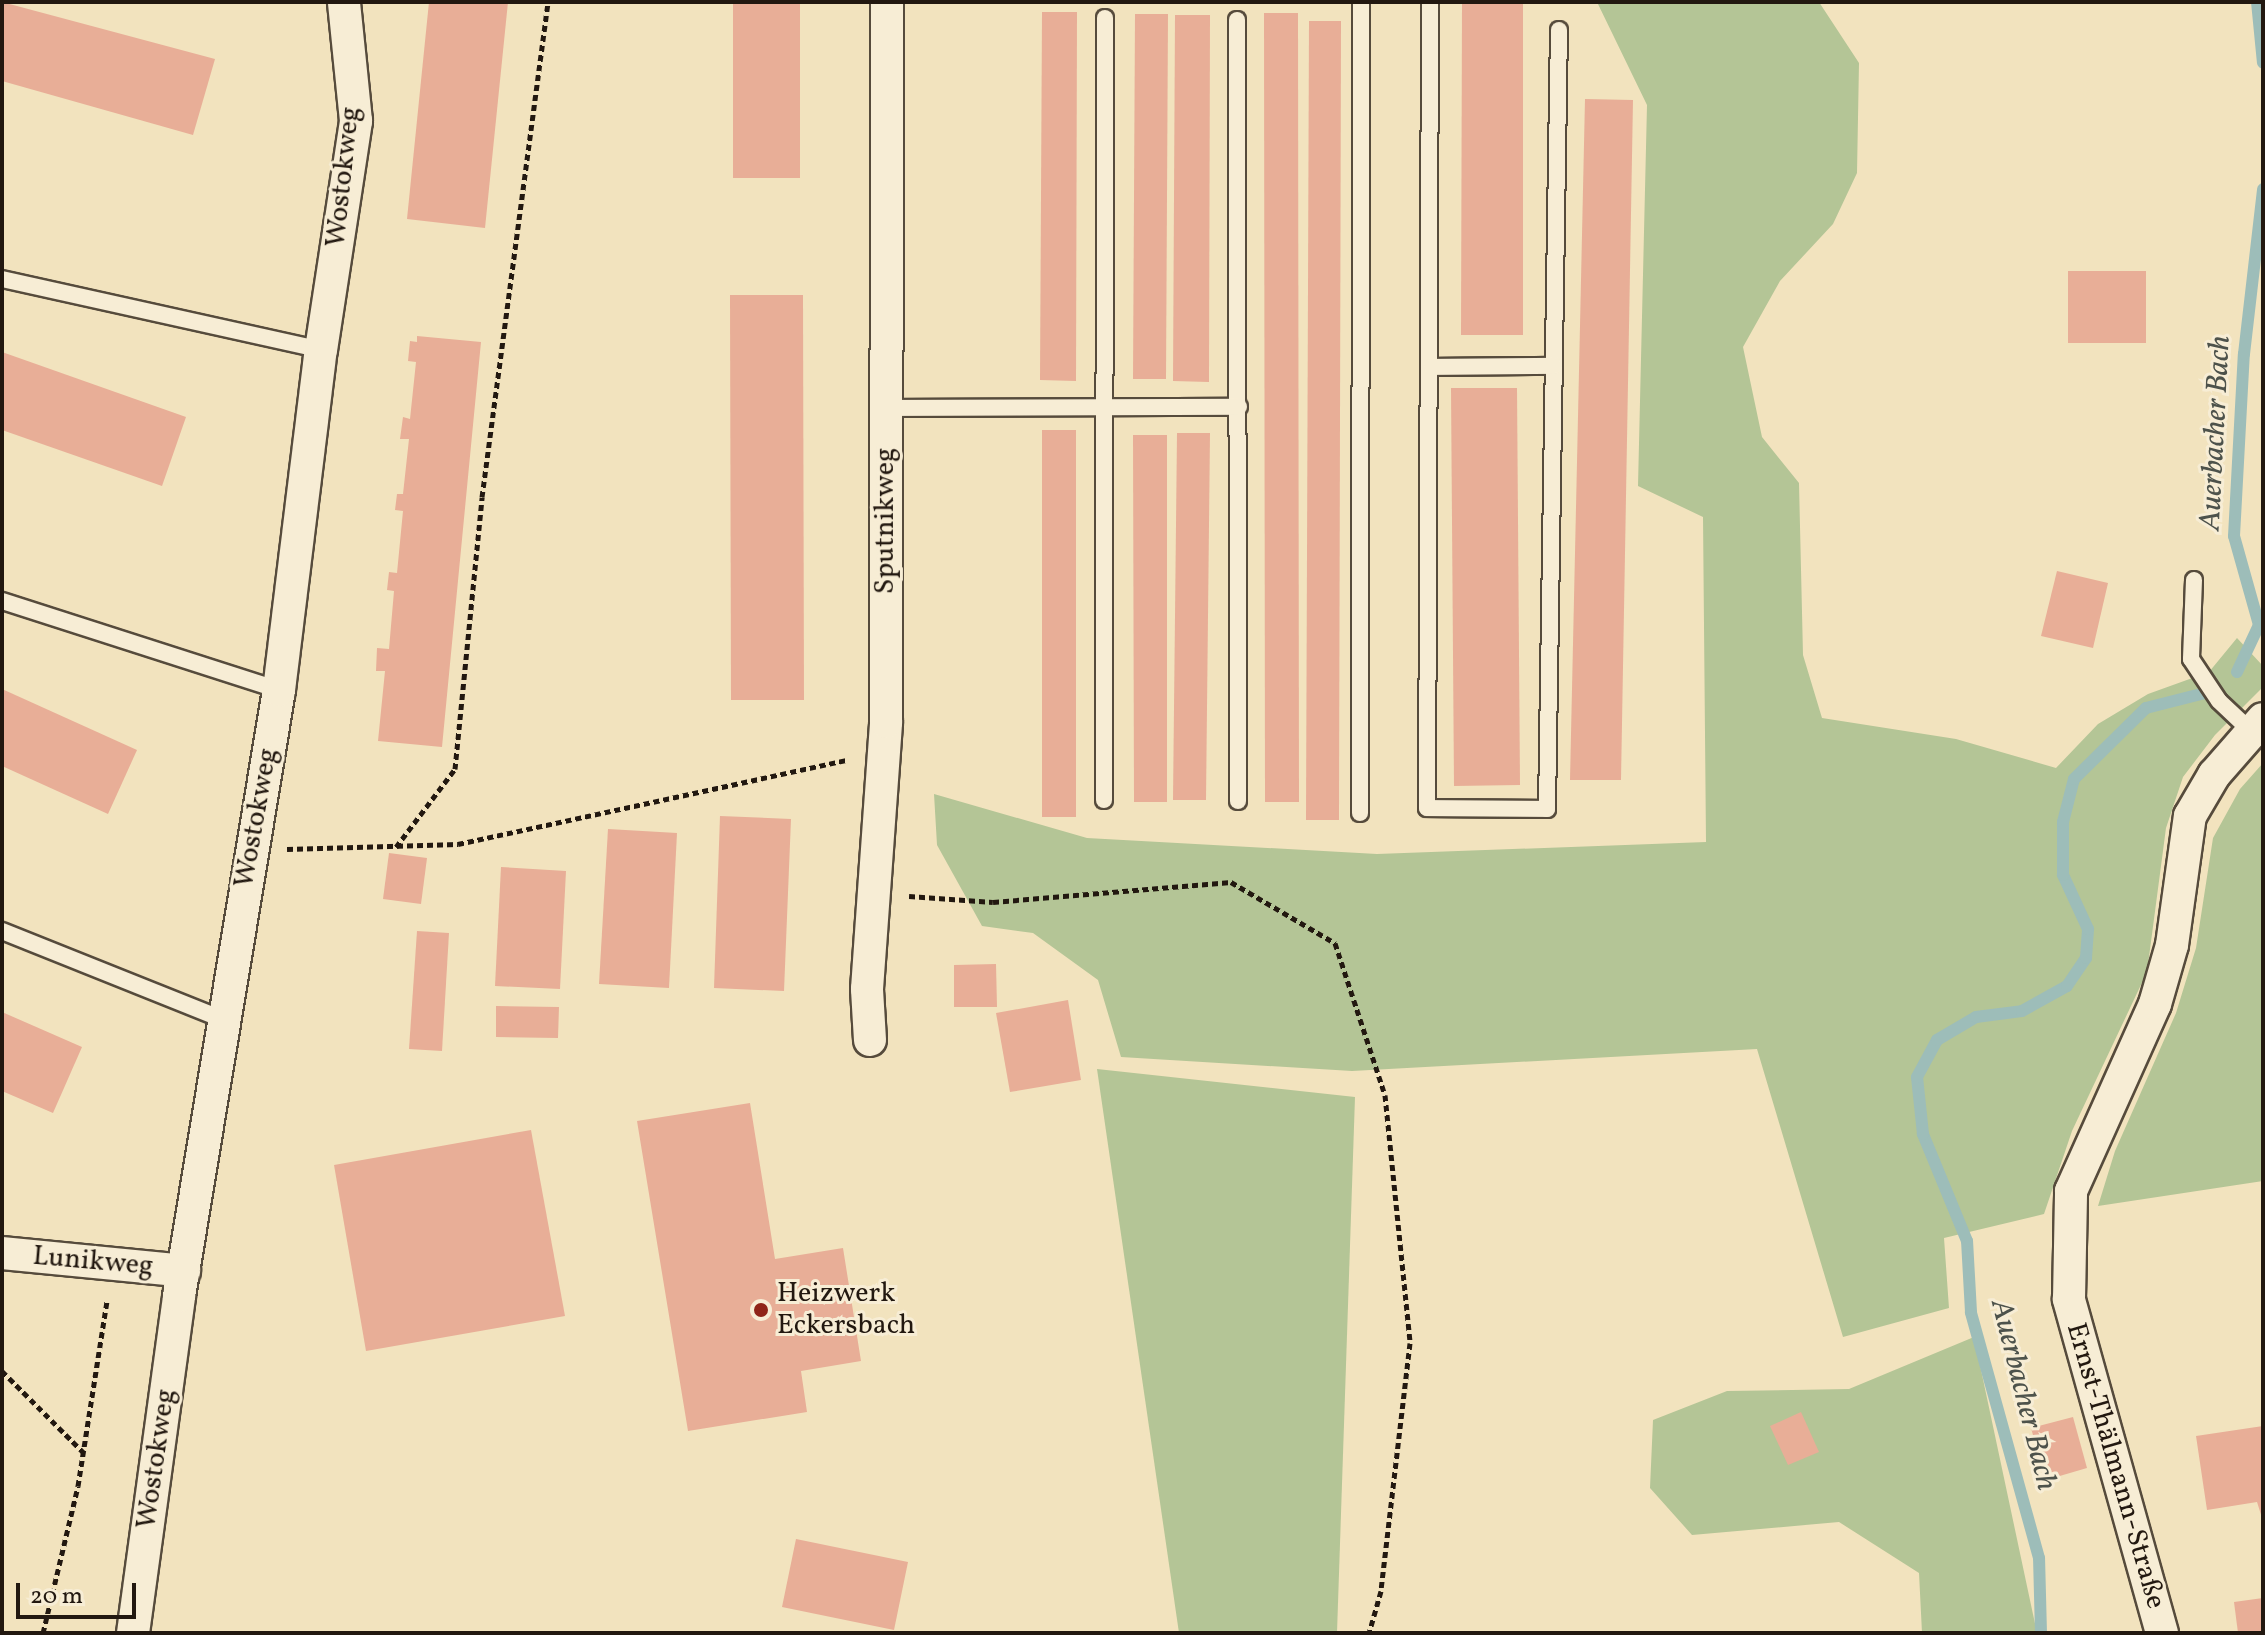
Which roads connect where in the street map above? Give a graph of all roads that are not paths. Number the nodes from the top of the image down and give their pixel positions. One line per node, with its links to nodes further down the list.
1 (344, 2): 9 (street, Wostokweg)
2 (887, 2): 13 (street, Sputnikweg)
3 (1361, 2): 21 (lane)
4 (1430, 2): 11 (lane)
5 (1105, 18): 14 (lane)
6 (1237, 20): 12 (lane)
7 (1559, 30): 10 (lane)
8 (2, 279): 9 (lane)
9 (321, 350): 17 (street, Wostokweg)
10 (1554, 366): 11 (lane); 11 (lane)
11 (1432, 367)
12 (1239, 407): 14 (lane); 20 (lane)
13 (886, 408): 14 (lane); 24 (street, Sputnikweg)
14 (1104, 409): 19 (lane)
15 (2194, 580): 18 (lane)
16 (2, 601): 17 (lane)
17 (279, 690): 23 (street, Wostokweg)
18 (2257, 725): 28 (street, Ernst-Thälmann-Straße)
19 (1104, 800)
20 (1238, 801)
21 (1360, 813)
22 (2, 931): 23 (lane)
23 (224, 1020): 26 (street, Wostokweg)
24 (870, 1040)
25 (2, 1253): 26 (street, Lunikweg)
26 (184, 1271): 27 (street, Wostokweg)
27 (133, 1633)
28 (2162, 1633)

